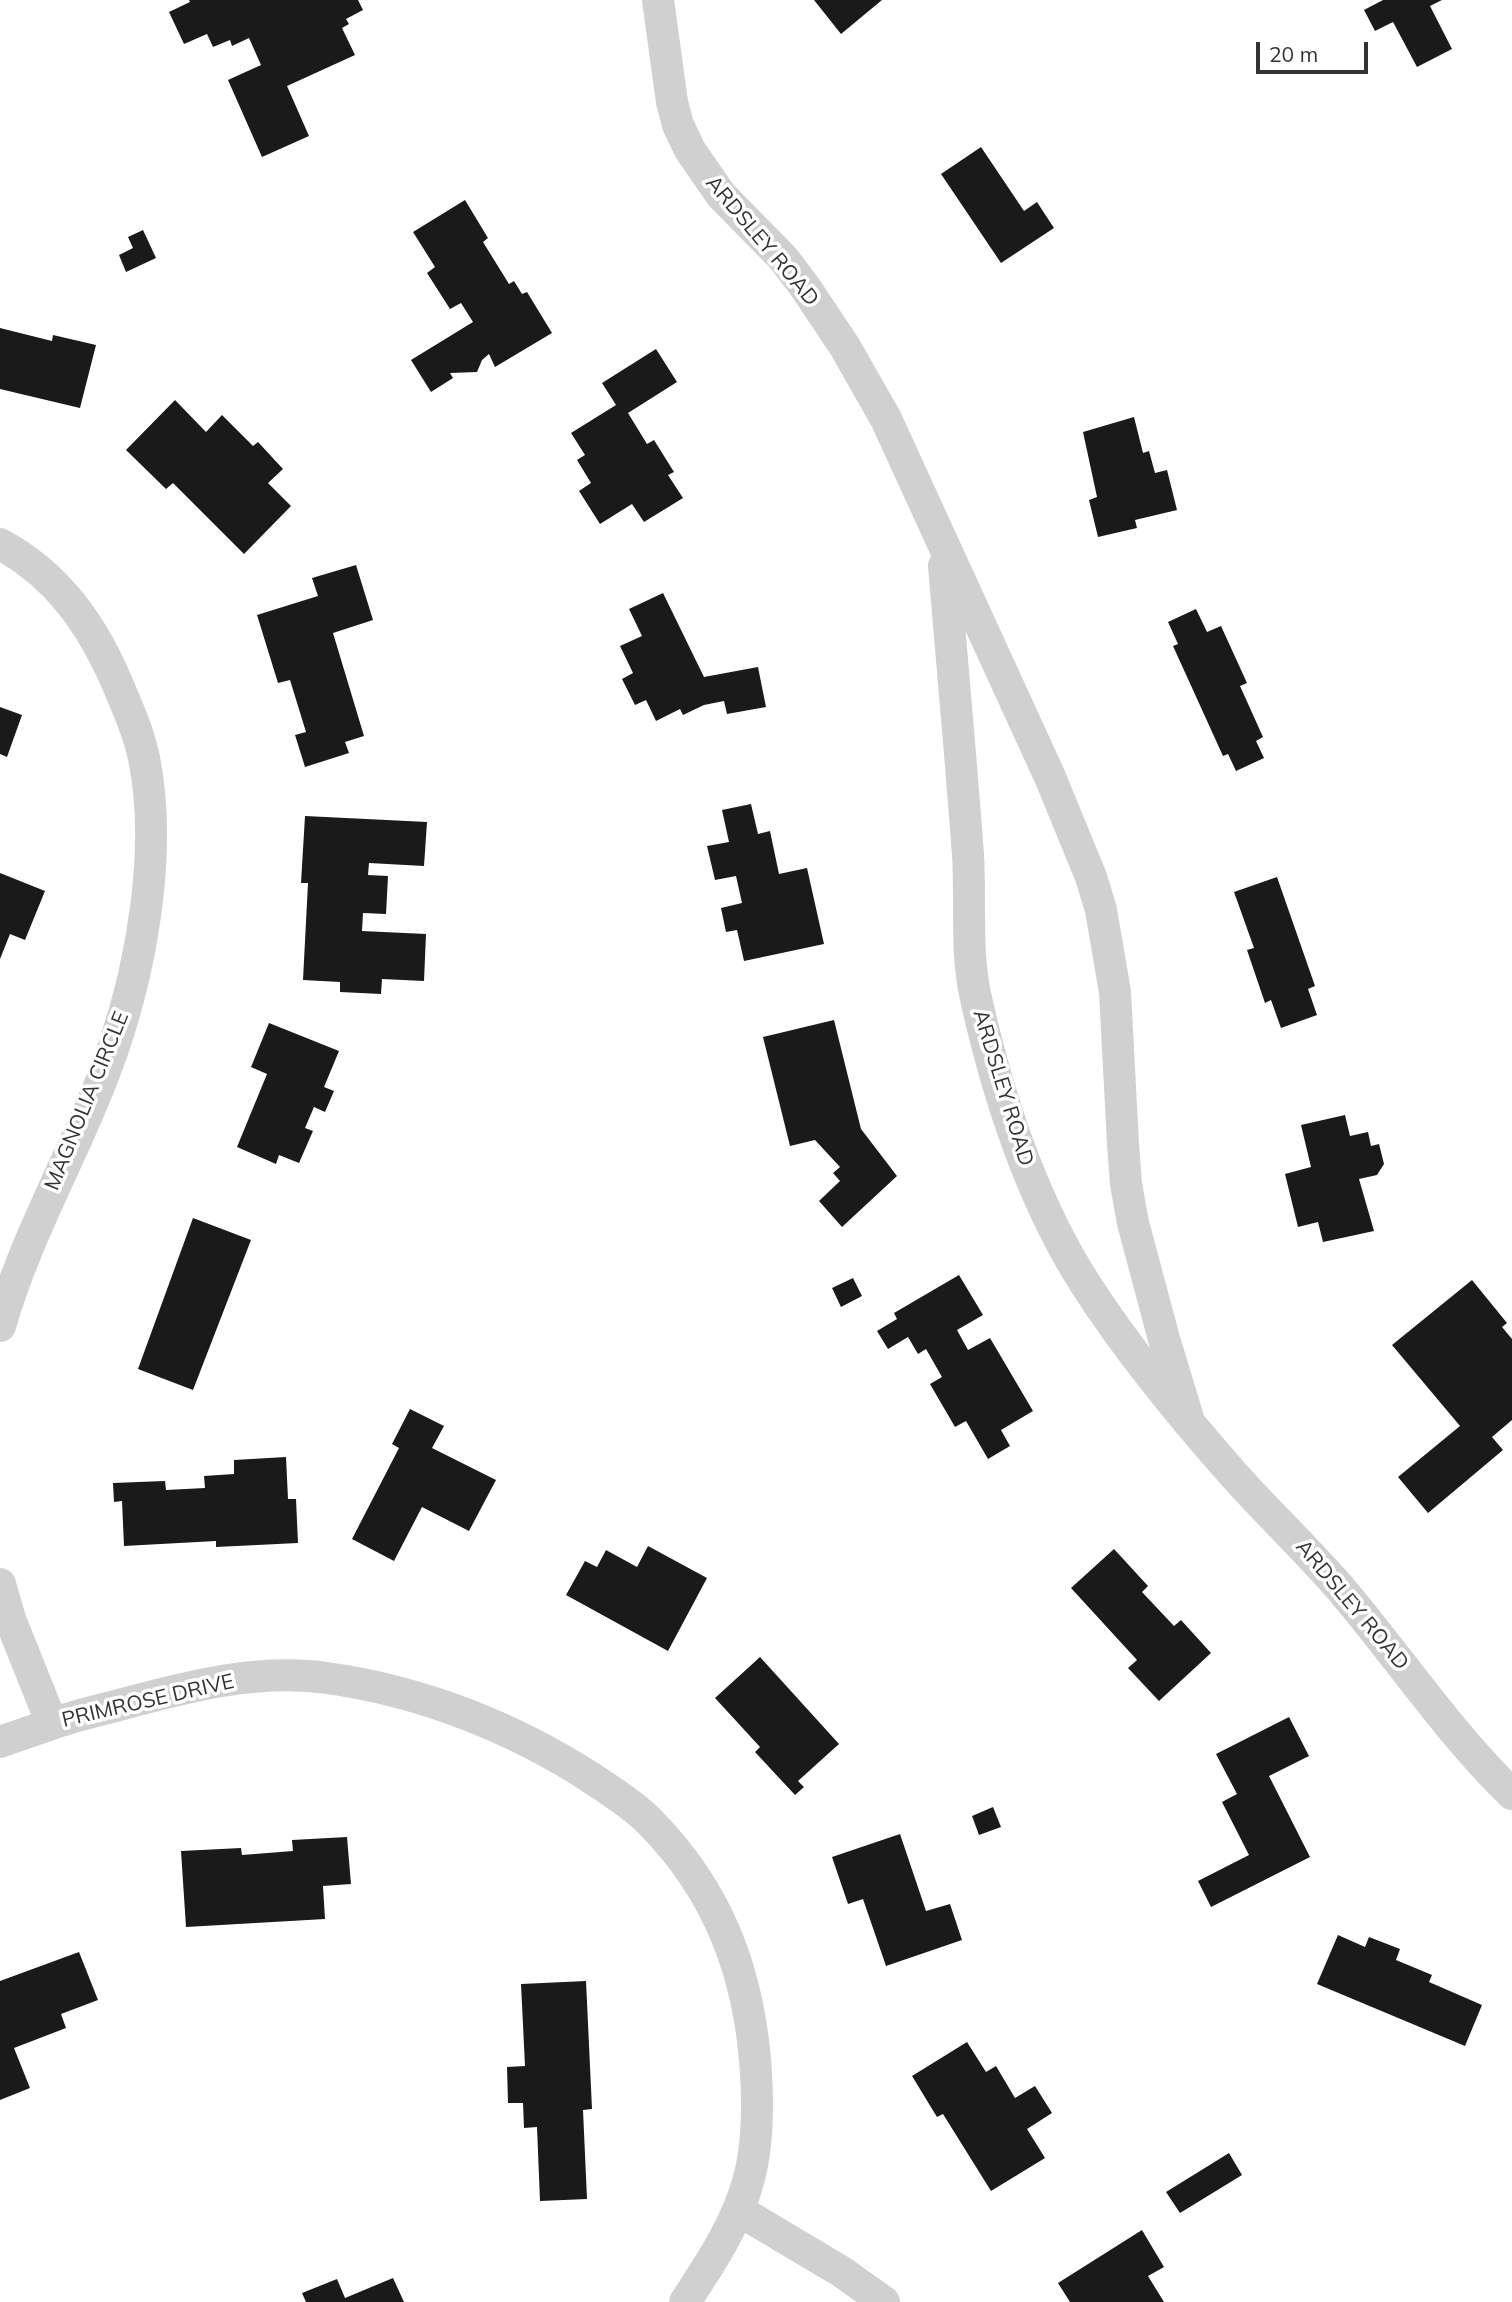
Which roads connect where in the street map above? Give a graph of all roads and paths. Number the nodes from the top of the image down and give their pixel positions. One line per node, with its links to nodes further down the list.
1 (659, 0): 3 (street, ARDSLEY ROAD)
2 (0, 544): 4 (street, MAGNOLIA CIRCLE)
3 (942, 544): 5 (street, ARDSLEY ROAD); 5 (street, ARDSLEY ROAD)
4 (0, 1325)
5 (1188, 1418): 9 (street, ARDSLEY ROAD)
6 (0, 1584): 7 (street)
7 (52, 1724): 8 (street); 10 (street, PRIMROSE DRIVE)
8 (0, 1742)
9 (1512, 1794)
10 (738, 2210): 11 (street, PRIMROSE DRIVE); 12 (street)
11 (685, 2302)
12 (884, 2302)

